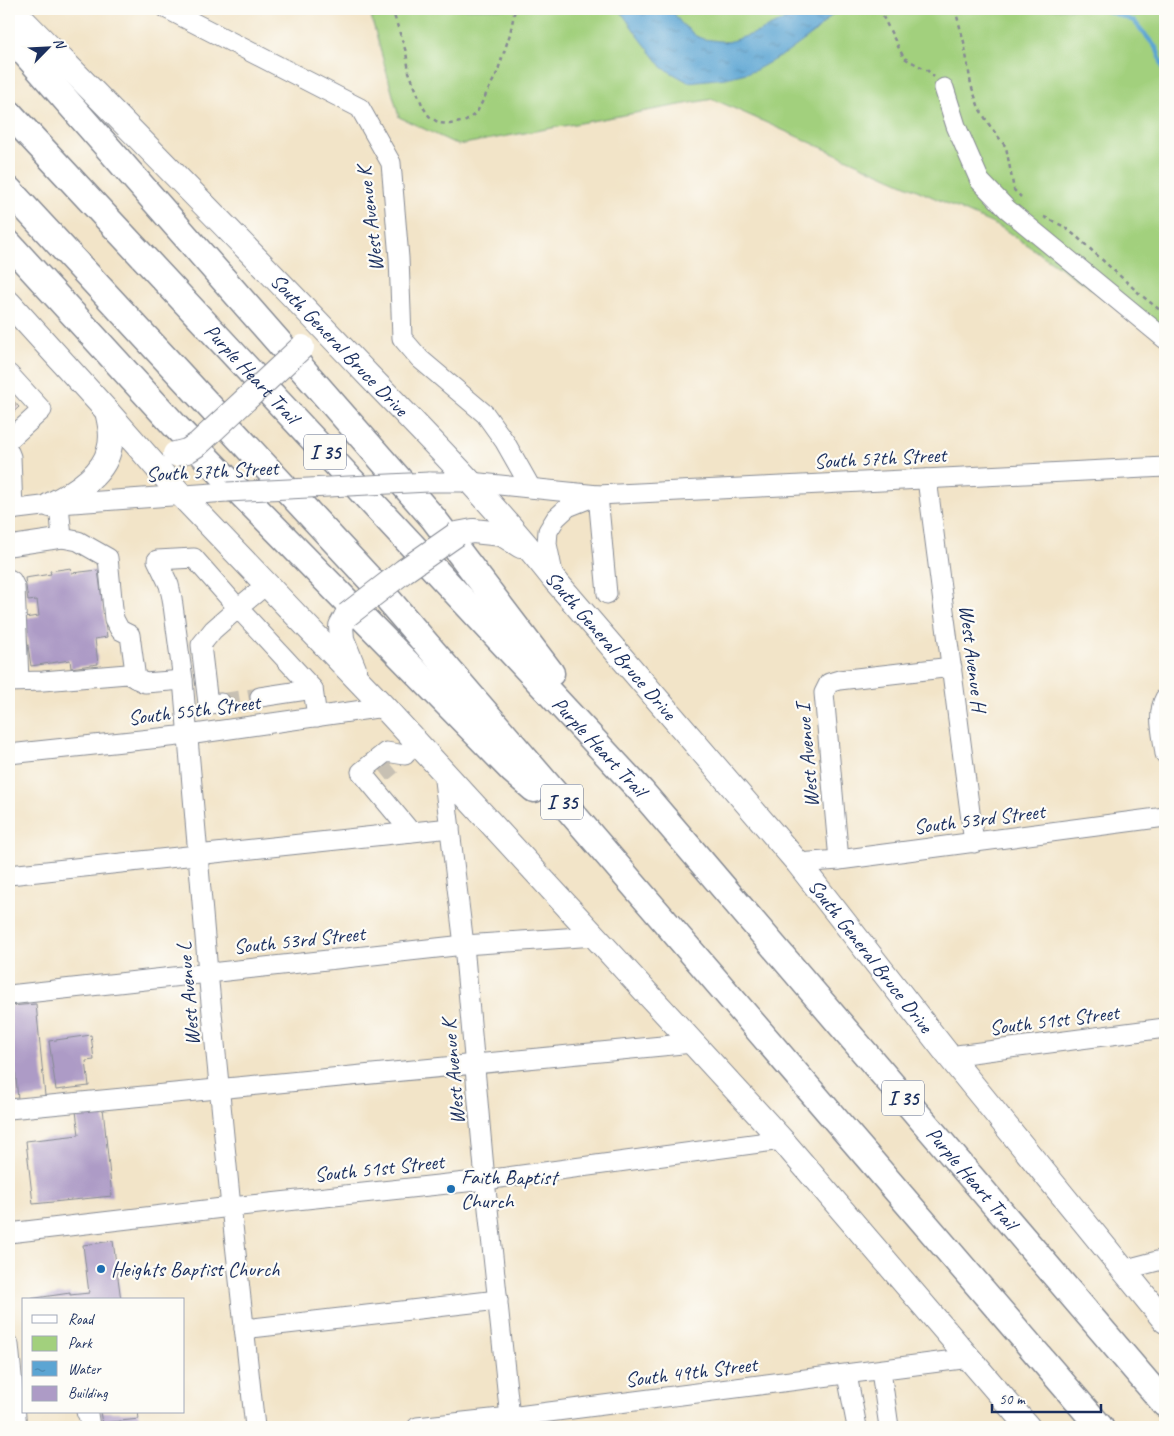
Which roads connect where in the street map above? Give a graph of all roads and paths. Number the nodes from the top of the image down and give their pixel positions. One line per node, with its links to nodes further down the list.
1 (12, 9): 17 (main road, South General Bruce Drive)
2 (166, 9): 27 (street, West Avenue K)
3 (392, 9): 4 (path)
4 (515, 9)
5 (754, 9): 8 (path)
6 (879, 9): 10 (path)
7 (955, 9): 13 (path)
8 (746, 12)
9 (9, 35): 56 (highway)
10 (944, 88): 19 (street)
11 (9, 114): 56 (highway, Purple Heart Trail / I 35)
12 (9, 190): 60 (highway, I 35)
13 (1023, 199)
14 (1042, 215): 18 (path)
15 (9, 244): 60 (highway)
16 (9, 303): 21 (main road)
17 (310, 313): 21 (main road, bridge); 26 (main road, South General Bruce Drive)
18 (1165, 314)
19 (1165, 339)
20 (9, 374): 22 (street)
21 (107, 411): 28 (main road); 30 (main road)
22 (9, 440)
23 (9, 452): 31 (street)
24 (1165, 467): 25 (street, South 57th Street)
25 (927, 479): 29 (street, South 57th Street); 40 (street, West Avenue H)
26 (470, 482): 27 (street, South 57th Street); 28 (street, South 57th Street, bridge); 34 (main road, South General Bruce Drive)
27 (531, 488): 29 (street, South 57th Street)
28 (181, 495): 30 (street, South 57th Street); 37 (main road)
29 (598, 495): 36 (street, South 57th Street); 38 (street)
30 (55, 505): 31 (street, South 57th Street); 32 (street)
31 (11, 510)
32 (62, 538): 33 (street); 41 (street)
33 (9, 546)
34 (535, 555): 36 (main road, South General Bruce Drive); 43 (main road, bridge)
35 (9, 578): 44 (street)
36 (554, 580): 64 (main road, South General Bruce Drive)
37 (267, 584): 39 (street); 43 (main road)
38 (607, 594)
39 (238, 608): 42 (street, West Avenue L); 45 (street); 48 (street)
40 (952, 666): 61 (street, West Avenue H); 63 (street, West Avenue I)
41 (136, 679): 42 (street); 44 (street)
42 (183, 680): 51 (street, West Avenue L)
43 (358, 680): 49 (main road)
44 (14, 682)
45 (313, 689): 46 (street); 50 (street)
46 (260, 697)
47 (1165, 698): 53 (street)
48 (221, 702)
49 (384, 708): 50 (street, South 55th Street); 54 (main road)
50 (317, 717): 51 (street, South 55th Street)
51 (188, 735): 52 (street, South 55th Street); 62 (street, West Avenue L)
52 (9, 754)
53 (1165, 754)
54 (394, 764): 55 (main road); 59 (street)
55 (443, 772): 58 (street, West Avenue K); 66 (main road)
56 (641, 791): 90 (highway, Purple Heart Trail / I 35)
57 (1165, 817): 61 (street, South 53rd Street)
58 (450, 828): 59 (street); 67 (street, West Avenue K)
59 (412, 832): 62 (street)
60 (594, 839): 100 (highway, I 35)
61 (974, 842): 63 (street, South 53rd Street)
62 (198, 854): 65 (street); 68 (street, West Avenue L)
63 (839, 860): 64 (street, South 53rd Street)
64 (798, 863): 72 (main road, South General Bruce Drive)
65 (9, 875)
66 (595, 936): 67 (street, South 53rd Street); 71 (main road)
67 (464, 945): 68 (street, South 53rd Street); 73 (street, West Avenue K)
68 (208, 972): 69 (street, South 53rd Street); 74 (street, West Avenue L)
69 (9, 995)
70 (1165, 1028): 72 (street, South 51st Street)
71 (693, 1043): 73 (street); 76 (main road)
72 (949, 1056): 81 (main road, South General Bruce Drive)
73 (475, 1063): 74 (street); 77 (street, West Avenue K)
74 (219, 1089): 75 (street); 78 (street, West Avenue L)
75 (9, 1110)
76 (782, 1140): 77 (street, South 51st Street); 86 (main road)
77 (485, 1180): 78 (street, South 51st Street); 82 (street, West Avenue K)
78 (231, 1207): 79 (street, South 51st Street); 84 (street, West Avenue L)
79 (9, 1233)
80 (1165, 1259): 81 (street)
81 (1123, 1270): 83 (main road, South General Bruce Drive)
82 (498, 1300): 84 (street); 92 (street, West Avenue K)
83 (1165, 1321)
84 (244, 1328): 95 (street, West Avenue L)
85 (9, 1346): 89 (street)
86 (970, 1358): 87 (street, South 49th Street); 99 (main road)
87 (882, 1371): 88 (street, South 49th Street); 98 (street)
88 (847, 1375): 92 (street, South 49th Street); 97 (street)
89 (19, 1399): 93 (street)
90 (1165, 1404)
91 (88, 1414): 94 (street)
92 (510, 1422): 96 (street, South 49th Street)
93 (17, 1427)
94 (90, 1427)
95 (255, 1427)
96 (417, 1427)
97 (857, 1427)
98 (889, 1427)
99 (1028, 1427)
100 (1100, 1427)

